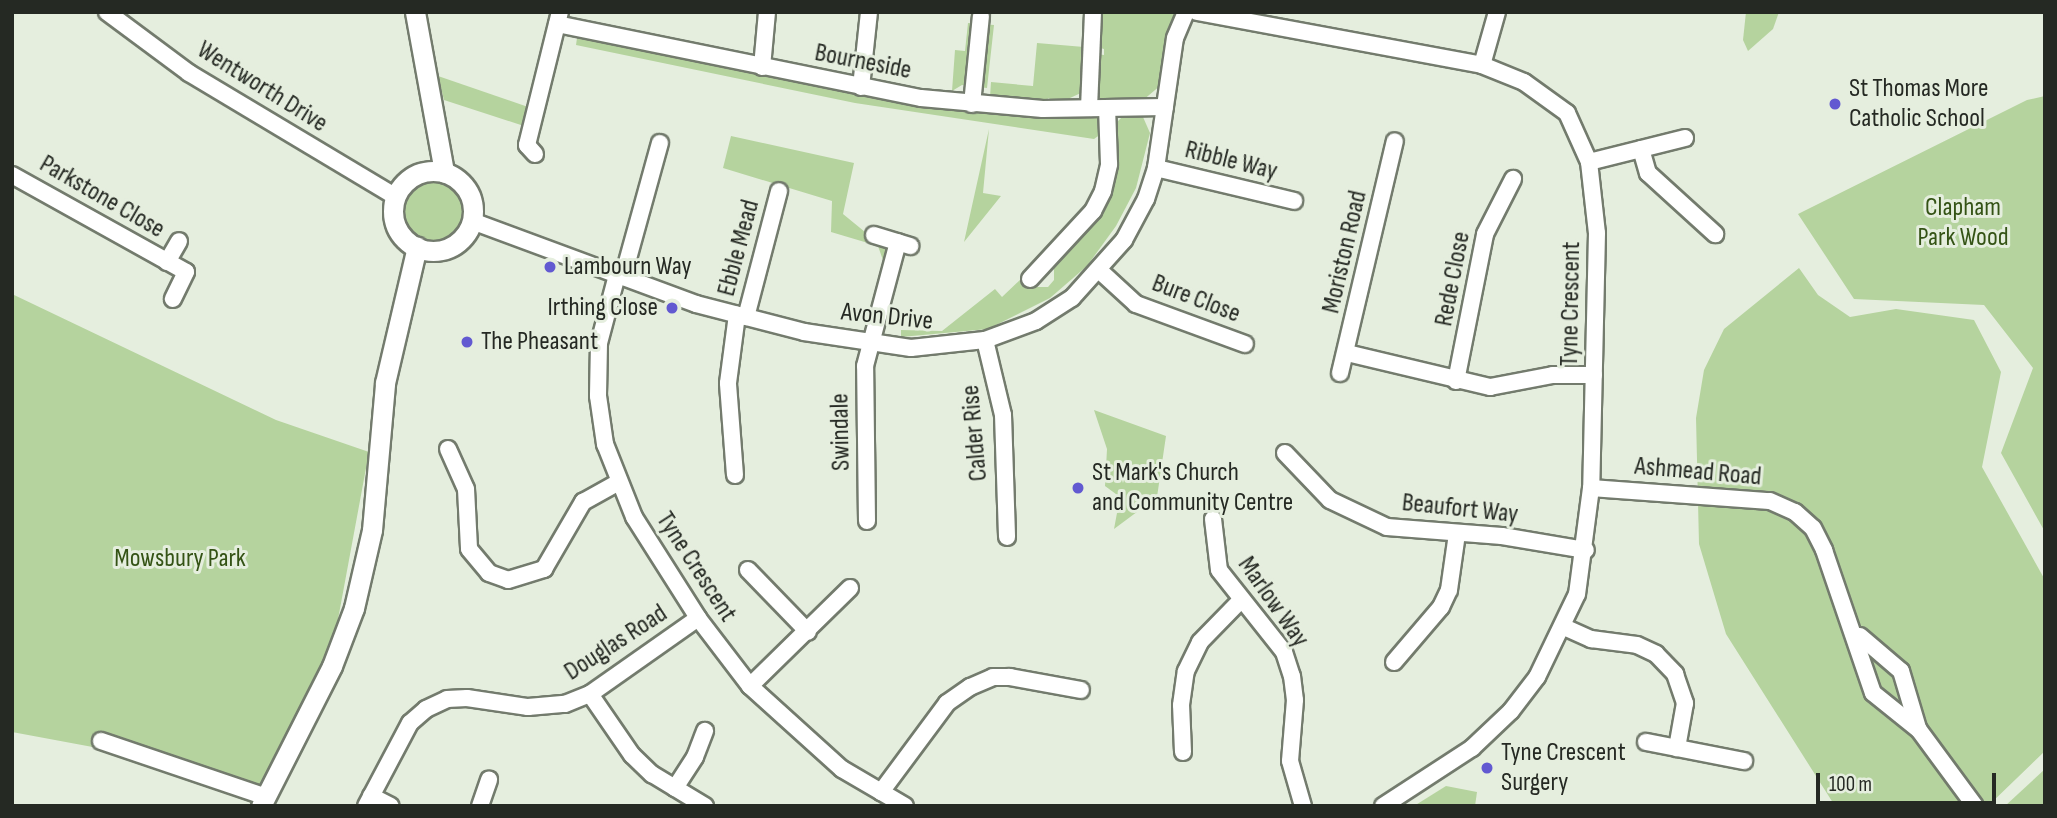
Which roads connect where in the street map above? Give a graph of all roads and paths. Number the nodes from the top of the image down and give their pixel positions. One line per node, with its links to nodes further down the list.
1 (107, 12): 30 (street, Wentworth Drive)
2 (415, 12): 26 (main road)
3 (767, 12): 13 (street)
4 (869, 12): 14 (street)
5 (1093, 12): 17 (street)
6 (1186, 12): 16 (street, Avon Drive)
7 (1197, 12): 11 (street, Tyne Crescent)
8 (1497, 12): 12 (street)
9 (981, 16): 15 (street)
10 (559, 18): 13 (street, Bourneside); 23 (street)
11 (1268, 19): 12 (street, Tyne Crescent)
12 (1482, 65): 24 (street, Tyne Crescent)
13 (762, 67): 14 (street, Bourneside)
14 (861, 87): 15 (street, Bourneside)
15 (972, 104): 17 (street, Bourneside)
16 (1165, 107): 18 (street, Bourneside); 25 (street, Avon Drive)
17 (1089, 108): 18 (street, Bourneside)
18 (1107, 108): 40 (street)
19 (1685, 138): 22 (street)
20 (1395, 141): 46 (street, Moriston Road)
21 (660, 143): 39 (street)
22 (1641, 149): 24 (street); 33 (street)
23 (526, 150)
24 (1589, 162): 48 (street, Tyne Crescent)
25 (1156, 168): 31 (street, Ribble Way); 38 (street, Avon Drive)
26 (444, 172): 30 (main road); 32 (main road)
27 (12, 175): 37 (street, Parkstone Close)
28 (1513, 190): 49 (street, Rede Close)
29 (779, 191): 42 (street, Ebble Mead)
30 (396, 197): 36 (main road)
31 (1294, 201)
32 (472, 221): 36 (main road); 39 (street, Avon Drive)
33 (1715, 234)
34 (874, 235): 44 (street, Swindale)
35 (179, 241): 37 (street, Parkstone Close)
36 (417, 247): 81 (main road)
37 (167, 262): 41 (street, Parkstone Close)
38 (1100, 271): 43 (street, Avon Drive); 45 (street, Bure Close)
39 (620, 276): 42 (street, Avon Drive); 53 (street, Tyne Crescent)
40 (1030, 279)
41 (173, 299)
42 (742, 316): 44 (street, Avon Drive); 52 (street)
43 (985, 340): 44 (street, Avon Drive); 57 (street, Calder Rise)
44 (868, 343): 56 (street, Swindale)
45 (1245, 344)
46 (1347, 353): 47 (street, Moriston Road); 49 (street, Moriston Road)
47 (1340, 373)
48 (1594, 375): 49 (street, Moriston Road); 54 (street, Tyne Crescent)
49 (1456, 381)
50 (448, 449): 53 (street)
51 (1285, 453): 58 (street, Beaufort Way)
52 (735, 475)
53 (617, 483): 63 (street, Tyne Crescent)
54 (1591, 488): 59 (street, Tyne Crescent); 64 (street, Ashmead Road)
55 (1213, 519): 62 (street, Marlow Way)
56 (867, 522)
57 (1024, 522)
58 (1457, 534): 59 (street, Beaufort Way); 67 (street)
59 (1586, 550): 65 (street, Tyne Crescent)
60 (748, 570): 66 (street)
61 (850, 588): 66 (street)
62 (1241, 600): 76 (street); 88 (street, Marlow Way)
63 (698, 618): 68 (street, Tyne Crescent); 70 (street, Douglas Road)
64 (1851, 626): 71 (street, Ashmead Road); 71 (street, Ashmead Road)
65 (1564, 627): 75 (street); 84 (street, Tyne Crescent)
66 (808, 632): 68 (street)
67 (1394, 662)
68 (750, 686): 80 (street, Tyne Crescent)
69 (1081, 690): 80 (street)
70 (590, 694): 79 (street); 82 (street, Douglas Road)
71 (1919, 730): 89 (street, Ashmead Road)
72 (705, 731): 79 (street)
73 (101, 741): 81 (street)
74 (1646, 742): 75 (street)
75 (1677, 748): 77 (street)
76 (1183, 752)
77 (1735, 764)
78 (489, 780): 86 (street)
79 (675, 788): 83 (street)
80 (881, 792): 87 (street, Tyne Crescent)
81 (263, 801)
82 (368, 801): 85 (street)
83 (706, 805)
84 (1388, 805)
85 (391, 806)
86 (480, 806)
87 (905, 806)
88 (1303, 806)
89 (1975, 806)

